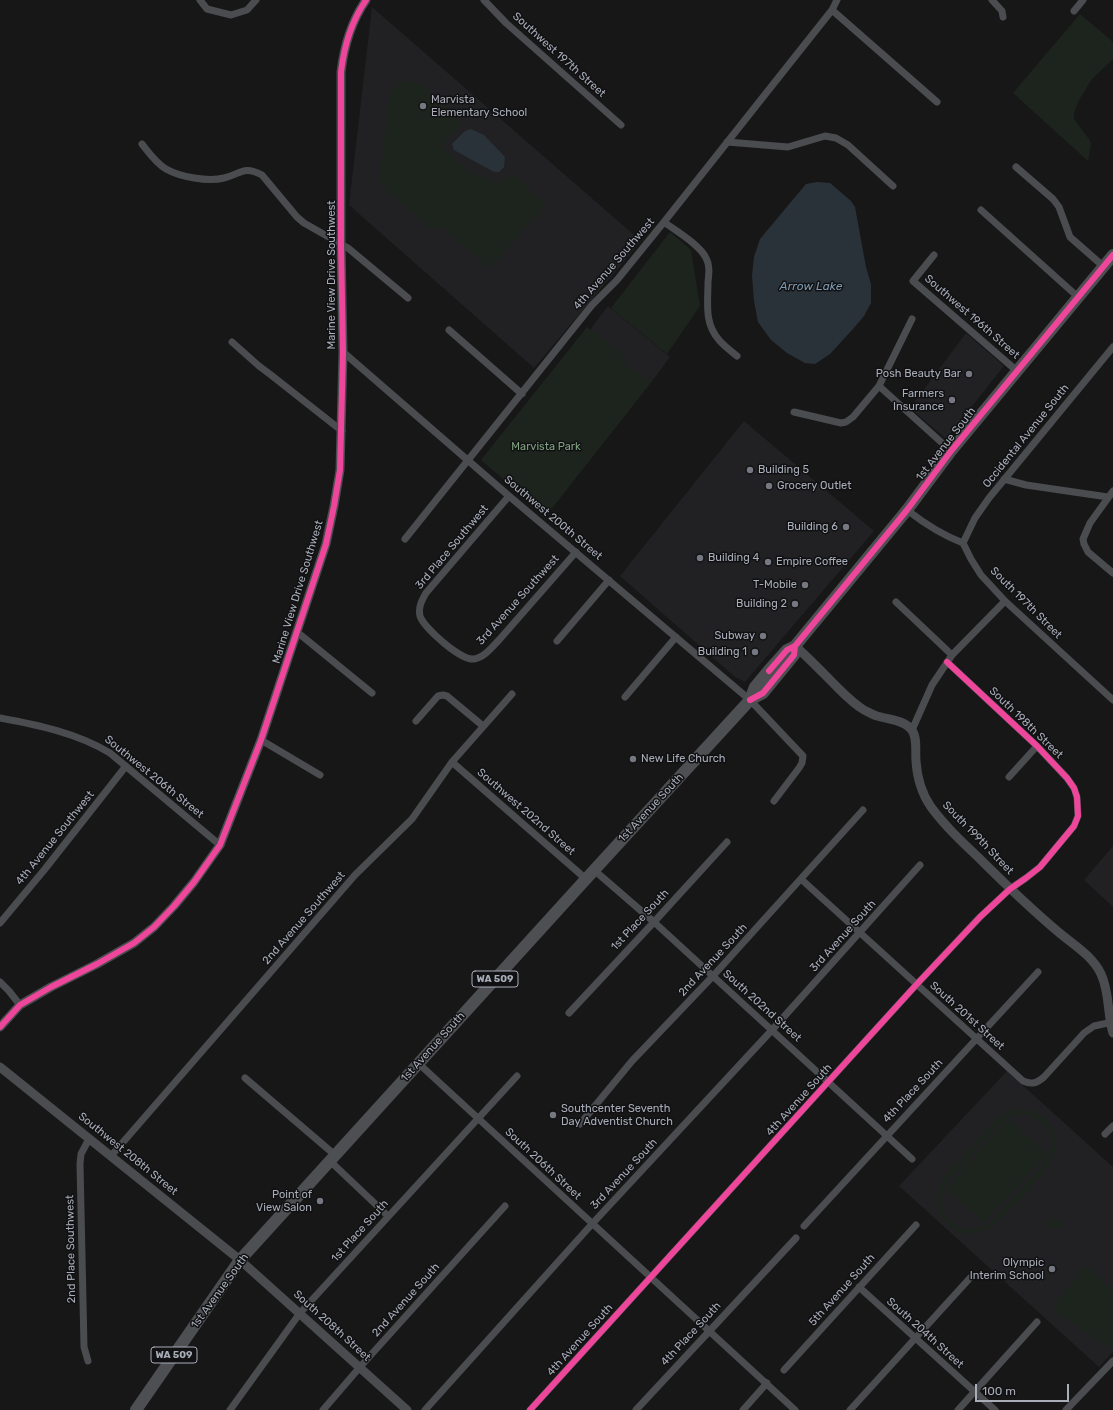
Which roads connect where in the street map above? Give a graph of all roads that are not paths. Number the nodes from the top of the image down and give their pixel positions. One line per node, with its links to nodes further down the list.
1 (200, 0): 2 (street)
2 (256, 0)
3 (366, 0): 19 (street, Marine View Drive Southwest)
4 (484, 0): 12 (street, Southwest 197th Street)
5 (837, 0): 8 (street, 4th Avenue Southwest)
6 (992, 0): 10 (street)
7 (1083, 0): 9 (street)
8 (832, 10): 11 (street); 13 (street, 4th Avenue Southwest)
9 (1074, 11)
10 (1003, 17)
11 (937, 102)
12 (621, 124)
13 (727, 142): 16 (street); 18 (street, 4th Avenue Southwest)
14 (142, 144): 19 (street)
15 (1016, 167): 22 (street)
16 (893, 186)
17 (980, 210): 23 (street)
18 (664, 222): 30 (street); 33 (street, 4th Avenue Southwest)
19 (340, 244): 24 (street); 29 (street, Marine View Drive Southwest)
20 (934, 255): 31 (street, Southwest 196th Street)
21 (1113, 255): 22 (main road, 1st Avenue South / WA 509)
22 (1103, 266): 23 (main road, 1st Avenue South / WA 509)
23 (1078, 297): 31 (main road, 1st Avenue South / WA 509)
24 (408, 298)
25 (912, 319): 32 (street)
26 (449, 330): 33 (street)
27 (232, 342): 35 (street)
28 (1113, 347): 38 (street, Occidental Avenue South)
29 (343, 352): 35 (street, Marine View Drive Southwest); 37 (street, Southwest 200th Street)
30 (737, 356)
31 (1017, 370): 36 (main road, 1st Avenue South / WA 509)
32 (878, 386): 34 (street); 36 (street)
33 (522, 394): 37 (street, 4th Avenue Southwest)
34 (794, 412)
35 (342, 431): 50 (street, Marine View Drive Southwest)
36 (951, 451): 42 (main road, 1st Avenue South / WA 509)
37 (469, 460): 40 (street, Southwest 200th Street); 43 (street, 4th Avenue Southwest)
38 (1004, 479): 41 (street); 44 (street, Occidental Avenue South)
39 (1113, 491): 41 (street)
40 (509, 496): 45 (street, Southwest 200th Street); 55 (street, 3rd Place Southwest)
41 (1108, 497): 46 (street)
42 (907, 510): 44 (street); 53 (main road, 1st Avenue South / WA 509)
43 (405, 540)
44 (963, 543): 48 (street, South 197th Street)
45 (576, 552): 47 (street, Southwest 200th Street); 55 (street, 3rd Avenue Southwest)
46 (1113, 573)
47 (609, 580): 51 (street, Southwest 200th Street); 52 (street)
48 (1005, 601): 54 (street); 61 (street, South 197th Street)
49 (896, 602): 54 (street)
50 (298, 632): 57 (street); 66 (street, Marine View Drive Southwest)
51 (676, 637): 59 (street); 60 (street, Southwest 200th Street)
52 (557, 641)
53 (795, 646): 60 (main road, 1st Avenue South / WA 509); 65 (street)
54 (952, 655): 56 (street)
55 (474, 659)
56 (947, 662): 65 (street); 67 (street, South 198th Street)
57 (372, 692)
58 (512, 694): 64 (street, 2nd Avenue Southwest)
59 (625, 697)
60 (750, 700): 72 (street, Southwest 200th Street); 78 (main road, 1st Avenue South / WA 509)
61 (1113, 700)
62 (0, 718): 69 (street, Southwest 206th Street)
63 (416, 721): 64 (street)
64 (483, 726): 68 (street, 2nd Avenue Southwest)
65 (912, 730): 80 (street, South 199th Street)
66 (261, 740): 70 (street); 76 (street, Marine View Drive Southwest)
67 (1037, 746): 71 (street); 73 (street, South 198th Street)
68 (452, 762): 78 (street, Southwest 202nd Street); 106 (street, 2nd Avenue Southwest)
69 (126, 766): 76 (street, Southwest 206th Street); 82 (street, 4th Avenue Southwest)
70 (320, 775)
71 (1009, 777)
72 (774, 801)
73 (1078, 806): 80 (street, 4th Avenue South)
74 (863, 810): 79 (street, 2nd Avenue South)
75 (727, 842): 81 (street, 1st Place South)
76 (220, 844): 88 (street, Marine View Drive Southwest)
77 (920, 865): 83 (street, 3rd Avenue South)
78 (590, 875): 81 (street, South 202nd Street); 95 (main road, 1st Avenue South / WA 509)
79 (802, 879): 83 (street, South 201st Street); 85 (street, 2nd Avenue South)
80 (1010, 888): 87 (street, 4th Avenue South); 90 (street, South 199th Street)
81 (654, 922): 85 (street, South 202nd Street); 89 (street, 1st Place South)
82 (0, 923)
83 (860, 933): 87 (street, South 201st Street); 92 (street, 3rd Avenue South)
84 (1038, 972): 94 (street, 4th Place South)
85 (713, 976): 92 (street, South 202nd Street); 101 (street, 2nd Avenue South)
86 (0, 982): 88 (street)
87 (917, 984): 94 (street, South 201st Street); 99 (street, 4th Avenue South)
88 (20, 1006): 91 (street, Marine View Drive Southwest)
89 (569, 1013)
90 (1111, 1022): 93 (street, South 199th Street); 94 (street, South 201st Street)
91 (0, 1027)
92 (772, 1030): 99 (street, South 202nd Street); 111 (street, 3rd Avenue South)
93 (1113, 1034)
94 (977, 1038): 104 (street, 4th Place South)
95 (418, 1063): 100 (street, South 206th Street); 107 (main road, 1st Avenue South / WA 509)
96 (0, 1068): 105 (street, Southwest 208th Street)
97 (517, 1076): 100 (street, 1st Place South)
98 (245, 1078): 107 (street)
99 (829, 1082): 104 (street, South 202nd Street); 116 (street, 4th Avenue South)
100 (477, 1118): 110 (street, 1st Place South); 111 (street, South 206th Street)
101 (580, 1124)
102 (1113, 1126): 103 (street)
103 (1105, 1134)
104 (887, 1136): 108 (street, South 202nd Street); 113 (street, 4th Place South)
105 (89, 1139): 106 (street, Southwest 208th Street); 123 (street, 2nd Place Southwest)
106 (111, 1156): 115 (street, Southwest 208th Street)
107 (333, 1158): 110 (street); 115 (main road, 1st Avenue South / WA 509)
108 (912, 1160)
109 (505, 1206): 125 (street, 2nd Avenue South)
110 (388, 1216): 119 (street, 1st Place South)
111 (592, 1224): 116 (street, South 206th Street); 133 (street, 3rd Avenue South)
112 (916, 1225): 118 (street, 5th Avenue South)
113 (804, 1226)
114 (796, 1238): 121 (street, 4th Place South)
115 (240, 1260): 119 (street, South 208th Street); 129 (main road, 1st Avenue South / WA 509)
116 (651, 1277): 121 (street, South 206th Street); 134 (street, 4th Avenue South)
117 (970, 1278): 122 (street)
118 (859, 1287): 122 (street, South 204th Street); 126 (street, 5th Avenue South)
119 (300, 1313): 125 (street, South 208th Street); 130 (street, 1st Place South)
120 (1037, 1322): 128 (street)
121 (709, 1330): 127 (street, South 206th Street); 135 (street, 4th Place South)
122 (915, 1338): 128 (street, South 204th Street); 138 (street)
123 (88, 1361)
124 (1113, 1361): 141 (street)
125 (360, 1367): 131 (street, 2nd Avenue South); 132 (street, South 208th Street)
126 (784, 1370)
127 (767, 1383): 136 (street); 137 (street, South 206th Street)
128 (974, 1392): 139 (street); 140 (street, South 204th Street)
129 (136, 1410)
130 (230, 1410)
131 (323, 1410)
132 (407, 1410)
133 (425, 1410)
134 (530, 1410)
135 (636, 1410)
136 (743, 1410)
137 (796, 1410)
138 (850, 1410)
139 (958, 1410)
140 (995, 1410)
141 (1066, 1410)

